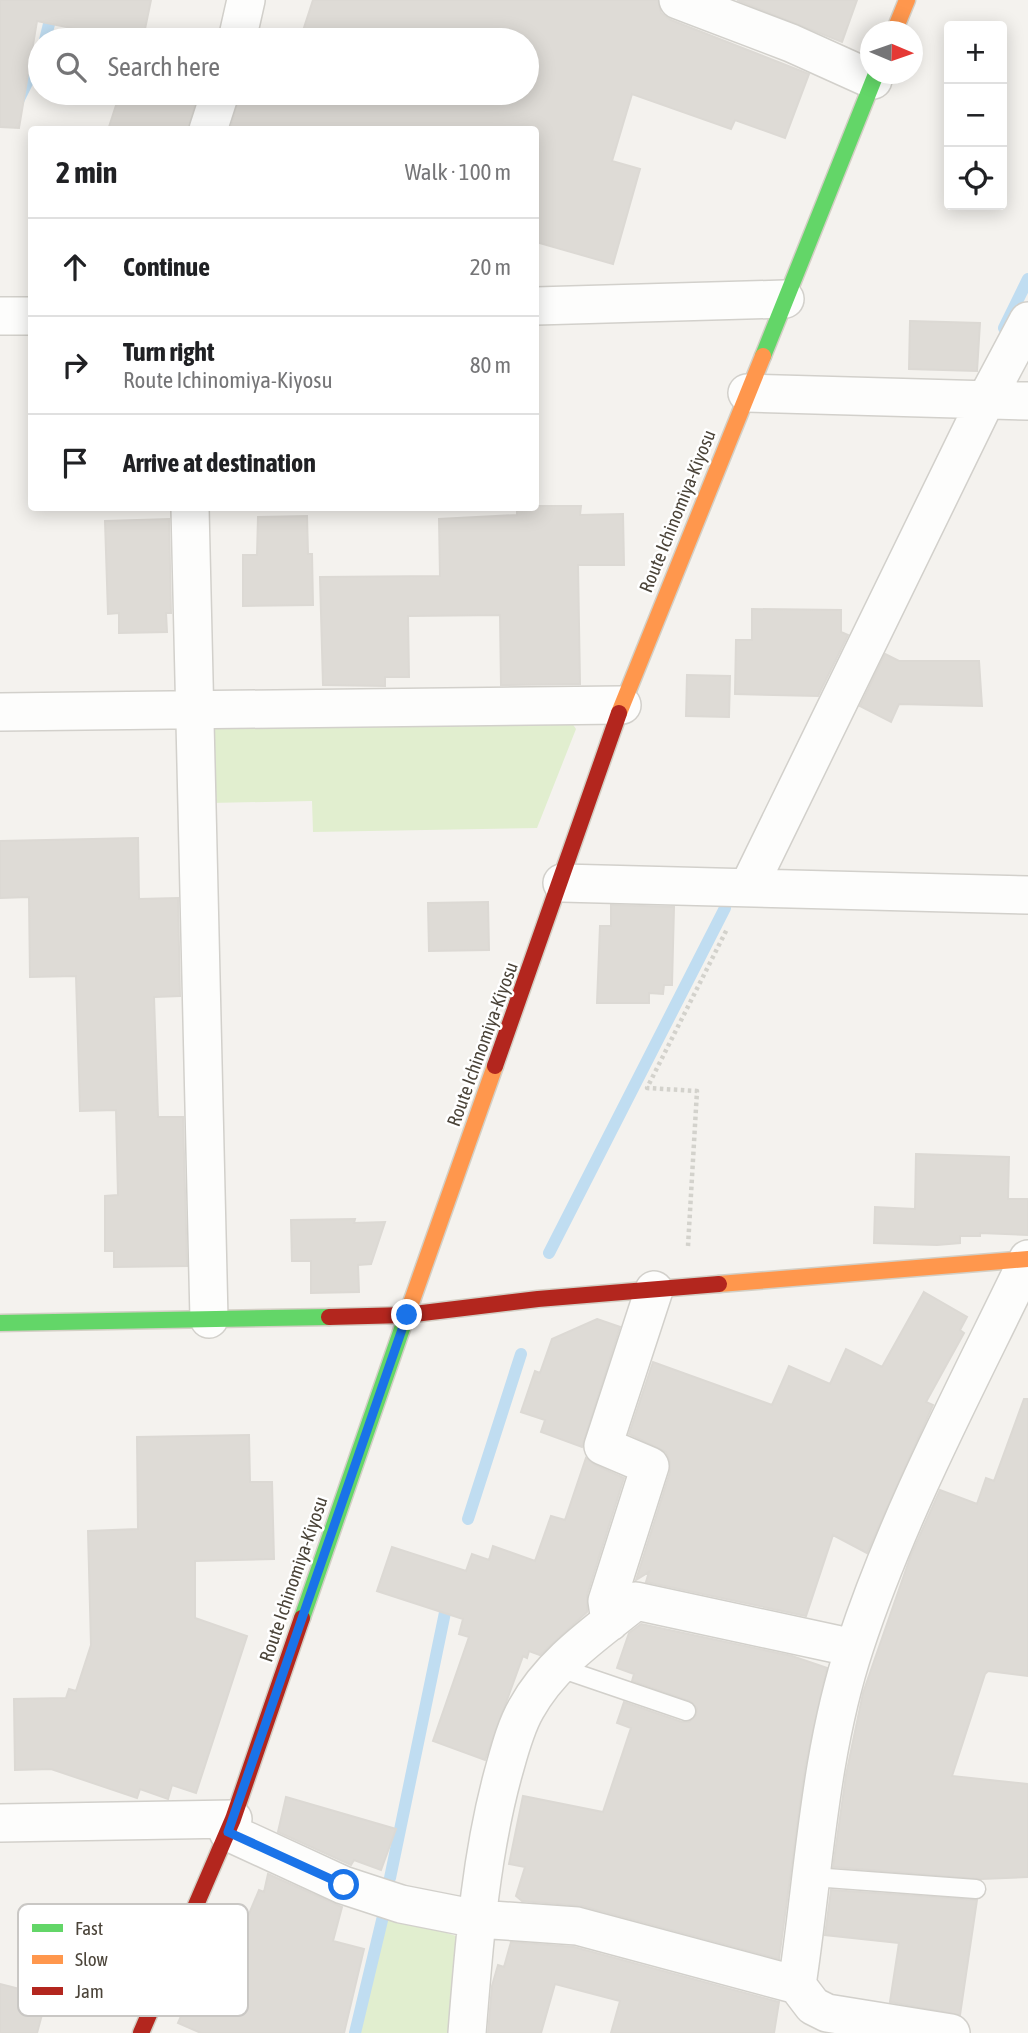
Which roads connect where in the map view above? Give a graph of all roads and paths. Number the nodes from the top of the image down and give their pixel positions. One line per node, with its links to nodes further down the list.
1 (246, 0): 5 (street)
2 (678, 0): 6 (street)
3 (907, 0): 4 (main road)
4 (898, 21)
5 (240, 28)
6 (860, 71)
7 (872, 84): 10 (main road, Route Ichinomiya-Kiyosu)
8 (216, 105): 9 (street)
9 (209, 126)
10 (785, 299): 11 (street); 15 (main road, Route Ichinomiya-Kiyosu)
11 (539, 306)
12 (0, 316): 13 (street)
13 (28, 316)
14 (1028, 321): 16 (street)
15 (747, 393): 16 (street); 19 (main road, Route Ichinomiya-Kiyosu)
16 (986, 400): 17 (street); 23 (street)
17 (1028, 401)
18 (191, 511): 20 (street)
19 (622, 705): 20 (street); 22 (main road, Route Ichinomiya-Kiyosu)
20 (196, 710): 21 (street); 28 (street)
21 (0, 712)
22 (562, 883): 23 (street); 27 (main road, Route Ichinomiya-Kiyosu)
23 (748, 888): 24 (street); 26 (path)
24 (1028, 895)
25 (1028, 1259): 26 (main road); 31 (street)
26 (670, 1288): 27 (main road); 30 (street)
27 (407, 1315): 28 (main road); 35 (main road, Route Ichinomiya-Kiyosu)
28 (209, 1319): 29 (main road)
29 (0, 1323)
30 (610, 1622): 31 (street); 32 (street)
31 (854, 1648): 36 (street)
32 (556, 1667): 33 (lane); 39 (street)
33 (687, 1711)
34 (0, 1823): 35 (street)
35 (230, 1825): 38 (main road, Route Ichinomiya-Kiyosu); 39 (street)
36 (813, 1877): 37 (lane); 40 (street)
37 (976, 1889)
38 (196, 1904)
39 (477, 1919): 40 (street); 43 (street)
40 (797, 1985): 44 (street)
41 (148, 2016): 42 (main road, Route Ichinomiya-Kiyosu)
42 (141, 2033)
43 (467, 2033)
44 (951, 2033)

